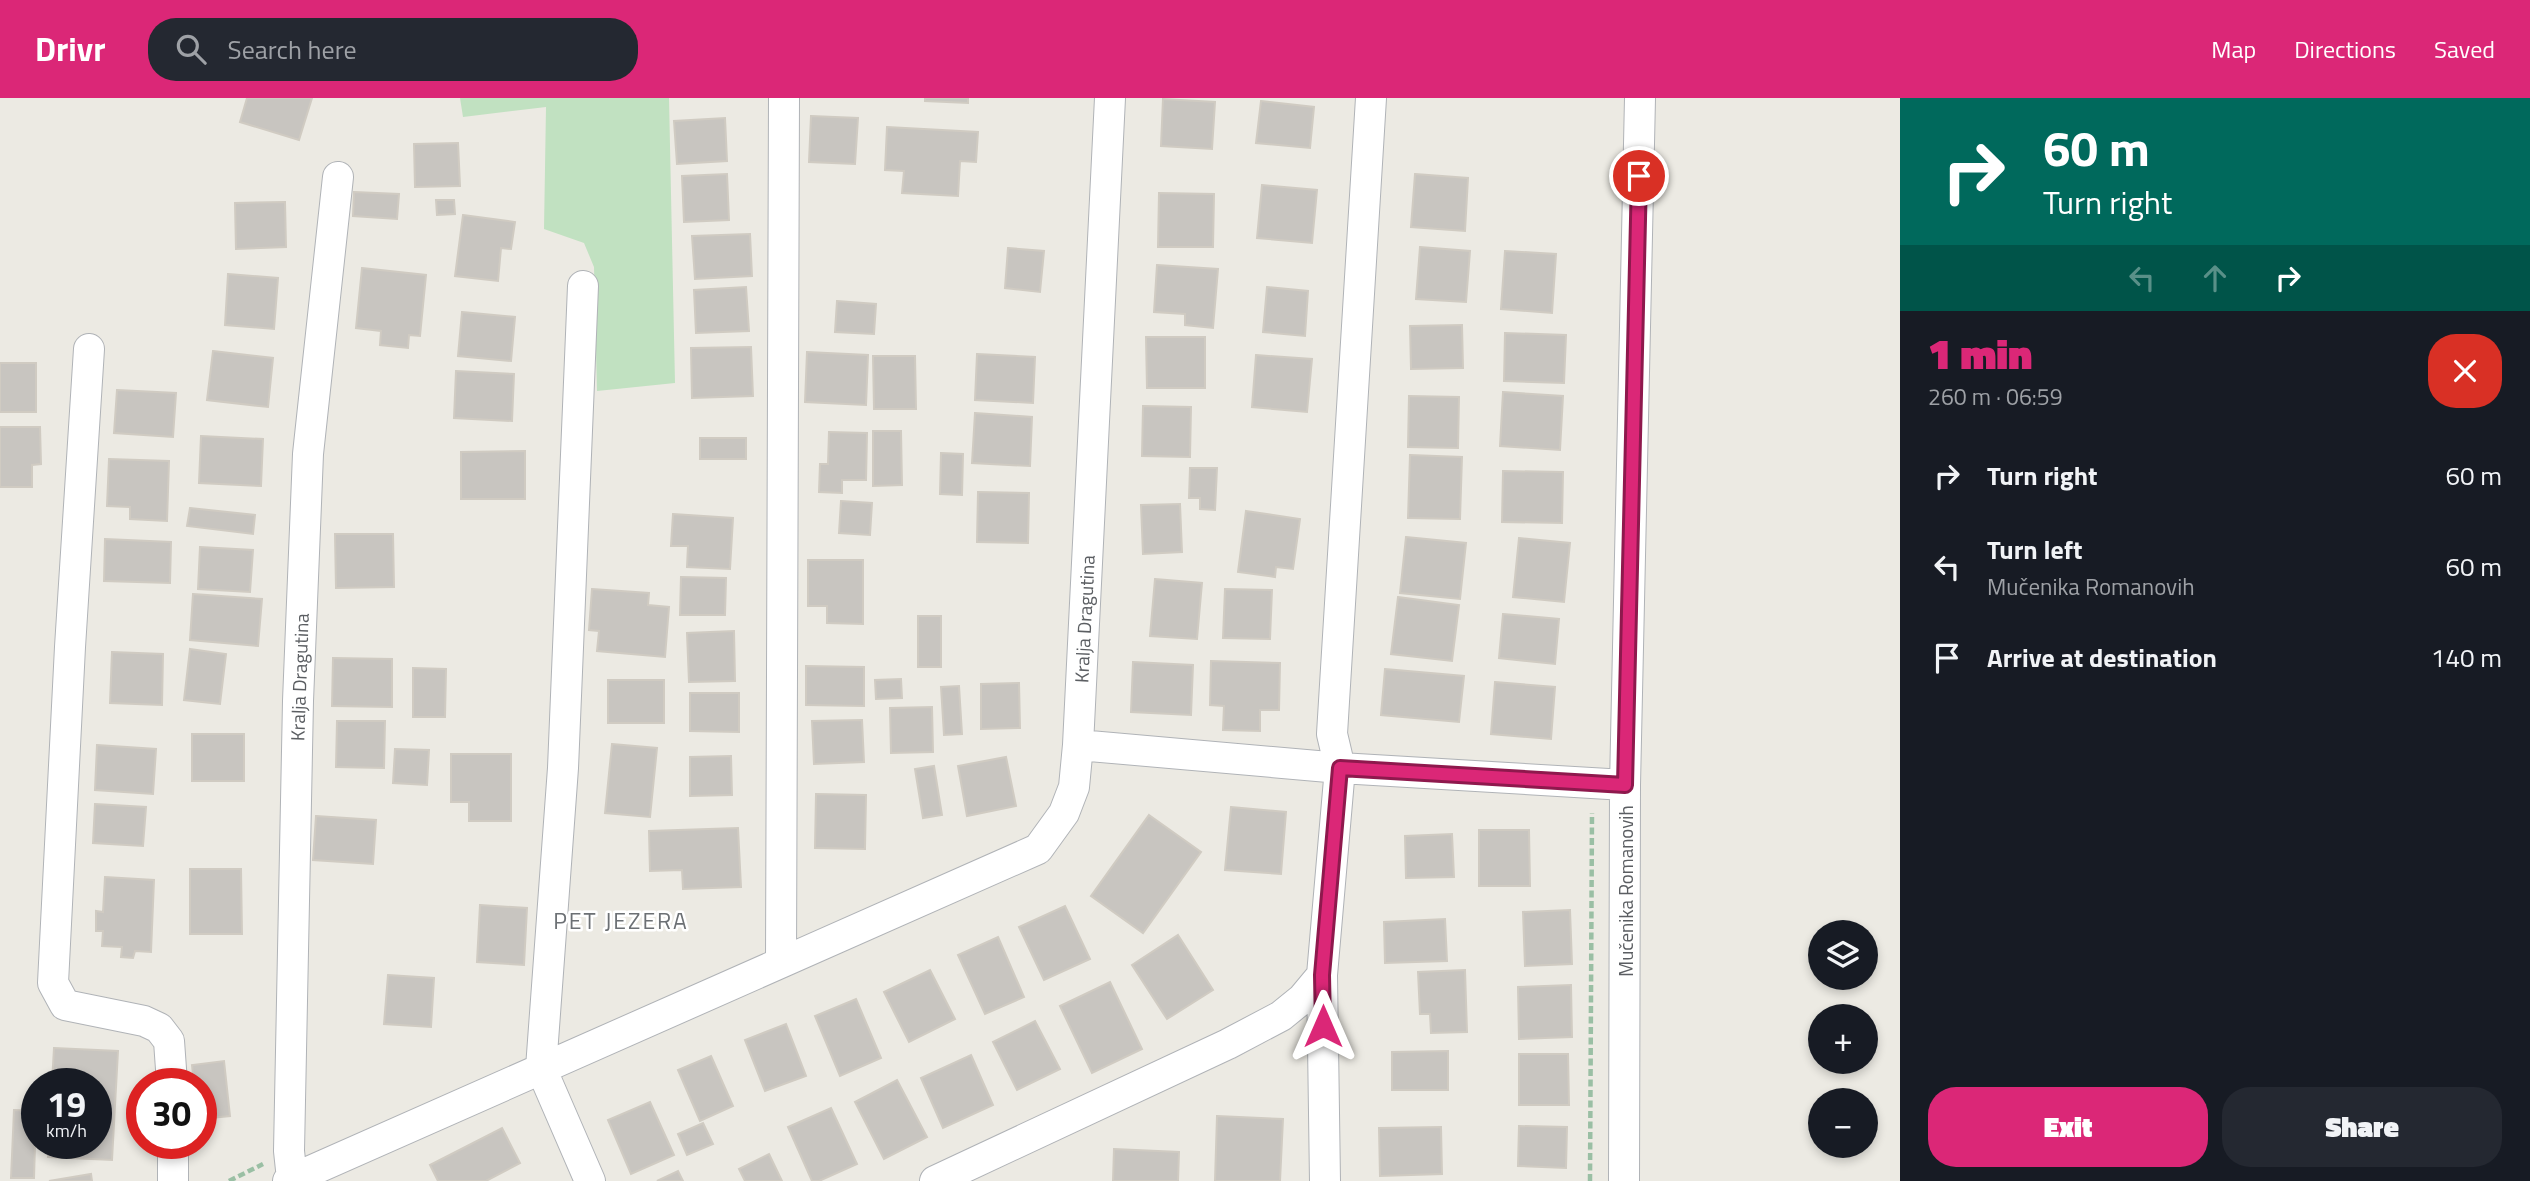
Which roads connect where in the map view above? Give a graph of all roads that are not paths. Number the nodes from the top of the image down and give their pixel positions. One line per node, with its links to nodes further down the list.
1 (784, 98): 11 (street)
2 (1110, 98): 8 (street, Kralja Dragutina)
3 (1371, 98): 9 (street)
4 (1640, 98): 10 (street, Mučenika Romanovih)
5 (338, 177): 16 (street, Kralja Dragutina)
6 (583, 286): 14 (street)
7 (89, 349): 13 (street)
8 (1078, 745): 9 (street); 11 (street, Kralja Dragutina)
9 (1340, 768): 10 (street); 12 (street)
10 (1625, 785): 21 (street, Mučenika Romanovih)
11 (781, 962): 14 (street, Kralja Dragutina)
12 (1322, 975): 19 (street); 20 (street)
13 (172, 1068)
14 (541, 1068): 16 (street, Kralja Dragutina); 18 (street)
15 (173, 1159): 17 (street)
16 (290, 1170)
17 (173, 1181)
18 (590, 1181)
19 (934, 1181)
20 (1325, 1181)
21 (1624, 1181)

